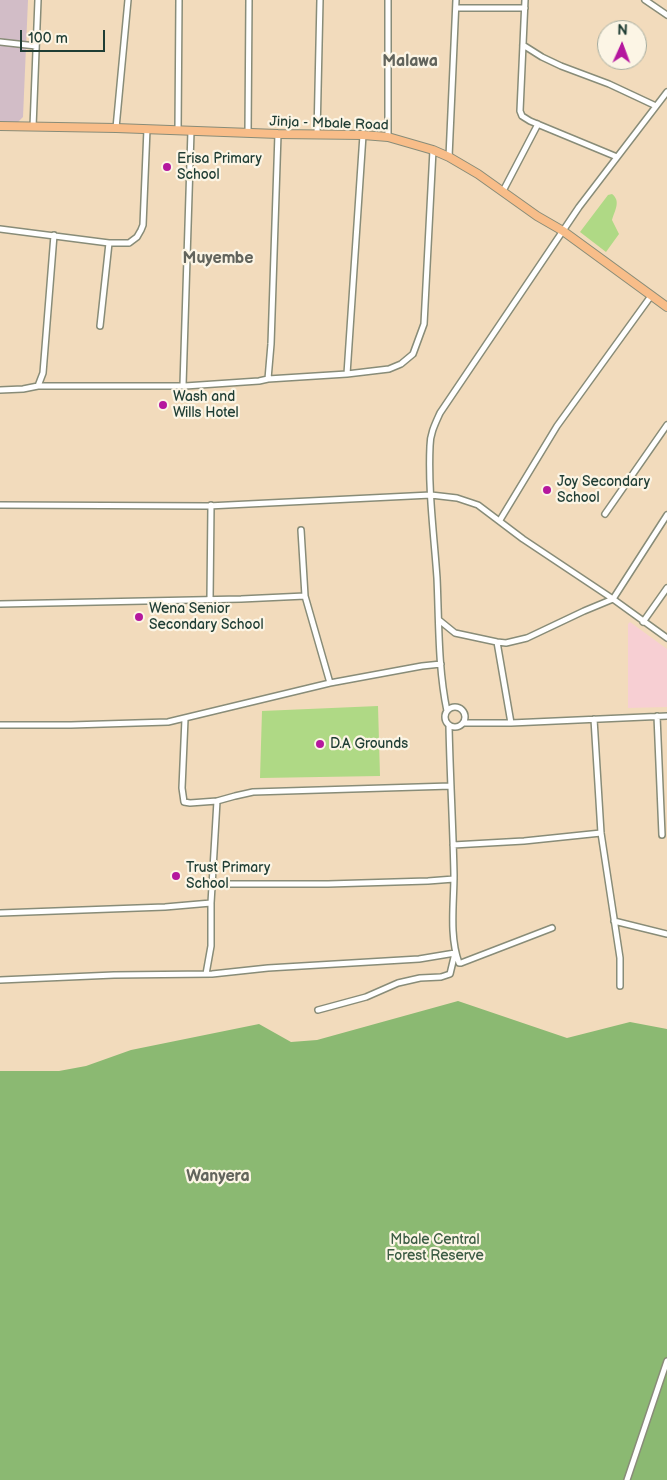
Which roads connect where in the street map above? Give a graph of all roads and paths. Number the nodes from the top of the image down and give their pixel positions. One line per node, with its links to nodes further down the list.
1 (38, 0): 15 (street)
2 (128, 0): 21 (street)
3 (179, 0): 24 (street)
4 (249, 0): 25 (street)
5 (320, 0): 27 (street)
6 (388, 0): 29 (street)
7 (456, 0): 10 (street)
8 (525, 0): 11 (street)
9 (648, 1): 12 (street)
10 (456, 8): 11 (street); 31 (street)
11 (524, 8): 14 (street)
12 (667, 15)
13 (0, 42): 15 (street)
14 (523, 45): 17 (street); 18 (street)
15 (36, 46): 20 (street)
16 (667, 92): 17 (street)
17 (656, 106): 32 (street)
18 (538, 124): 32 (street); 33 (street)
19 (0, 126): 20 (main road, Jinja - Mbale Road)
20 (33, 127): 21 (main road, Jinja - Mbale Road)
21 (116, 128): 22 (main road, Jinja - Mbale Road)
22 (147, 129): 24 (main road, Jinja - Mbale Road); 37 (street)
23 (191, 130): 24 (main road, Jinja - Mbale Road); 25 (main road, Jinja - Mbale Road); 43 (street)
24 (178, 131)
25 (248, 133): 26 (main road, Jinja - Mbale Road)
26 (278, 134): 27 (main road, Jinja - Mbale Road); 42 (street)
27 (317, 135): 28 (main road, Jinja - Mbale Road)
28 (363, 135): 29 (main road, Jinja - Mbale Road); 41 (street)
29 (388, 137): 30 (main road, Jinja - Mbale Road)
30 (433, 150): 31 (main road, Jinja - Mbale Road); 41 (street)
31 (450, 157): 33 (main road, Jinja - Mbale Road)
32 (617, 157): 35 (street)
33 (503, 191): 35 (main road, Jinja - Mbale Road)
34 (0, 229): 36 (street)
35 (562, 231): 38 (main road, Jinja - Mbale Road); 47 (street)
36 (54, 235): 37 (street); 44 (street)
37 (110, 243): 40 (street)
38 (651, 296): 39 (main road, Jinja - Mbale Road); 52 (street)
39 (667, 307)
40 (100, 326)
41 (347, 374): 42 (street)
42 (268, 379): 43 (street)
43 (183, 385): 44 (street)
44 (38, 386): 45 (street)
45 (0, 390)
46 (667, 425): 50 (street)
47 (431, 495): 49 (street); 52 (street); 59 (street)
48 (0, 506): 49 (street)
49 (211, 506): 56 (street)
50 (605, 514)
51 (667, 515): 57 (street)
52 (500, 520): 57 (street)
53 (301, 530): 55 (street)
54 (667, 588): 60 (street)
55 (305, 596): 56 (street); 64 (street)
56 (210, 599): 58 (street)
57 (613, 599): 60 (street); 62 (street)
58 (0, 604)
59 (439, 620): 62 (street); 63 (street)
60 (643, 622): 61 (street)
61 (667, 638)
62 (497, 642): 71 (street)
63 (441, 664): 64 (street); 65 (street)
64 (330, 683): 68 (street)
65 (447, 711): 70 (street); 73 (street)
66 (657, 716): 67 (street); 69 (street); 75 (street)
67 (667, 716)
68 (185, 719): 72 (street); 77 (street)
69 (594, 719): 71 (street); 78 (street)
70 (463, 723): 71 (street); 73 (street)
71 (511, 723)
72 (0, 725)
73 (449, 726): 74 (street)
74 (450, 786): 77 (street); 80 (street)
75 (660, 797): 76 (street); 79 (street)
76 (667, 797)
77 (217, 801): 82 (street)
78 (601, 833): 80 (street); 85 (street)
79 (662, 835)
80 (453, 845): 81 (street)
81 (454, 879): 82 (street); 88 (street)
82 (213, 884): 83 (street)
83 (211, 903): 84 (street); 89 (street)
84 (0, 913)
85 (614, 921): 87 (street); 91 (street)
86 (552, 928): 88 (street)
87 (667, 934)
88 (455, 953): 89 (street); 92 (street)
89 (206, 974): 90 (street)
90 (0, 980)
91 (620, 986)
92 (318, 1010)
93 (667, 1361): 94 (street)
94 (628, 1480)

